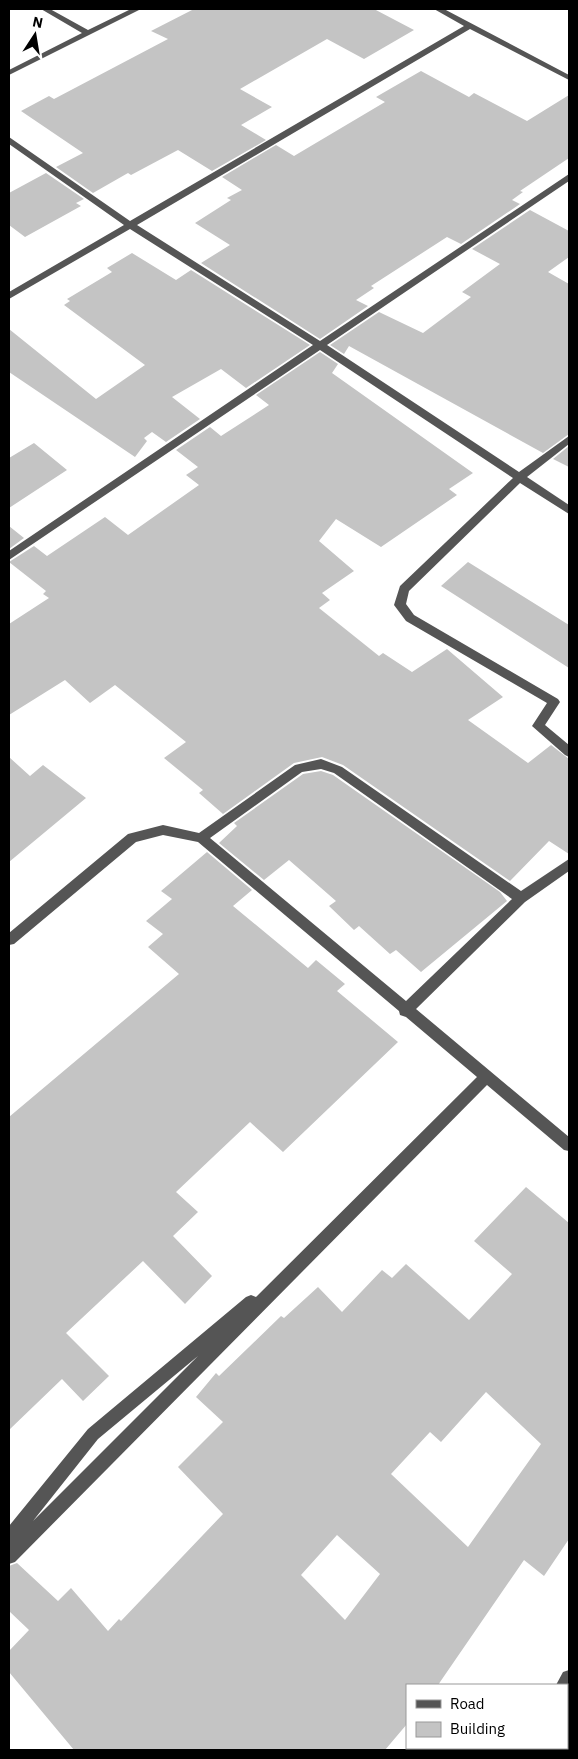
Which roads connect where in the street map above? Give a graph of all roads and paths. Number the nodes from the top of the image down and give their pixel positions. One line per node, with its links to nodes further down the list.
1 (45, 9): 5 (street)
2 (137, 9): 5 (street)
3 (438, 9): 4 (street)
4 (470, 26): 7 (street); 10 (street)
5 (87, 34): 6 (street)
6 (9, 73)
7 (569, 78)
8 (9, 140): 10 (street)
9 (569, 177): 12 (street)
10 (130, 225): 11 (street); 12 (street)
11 (9, 296)
12 (320, 345): 14 (street); 16 (street)
13 (569, 439): 14 (street)
14 (520, 477): 15 (street); 17 (street)
15 (569, 510)
16 (9, 556)
17 (569, 752)
18 (201, 838): 20 (street); 21 (street); 22 (street)
19 (569, 864): 20 (street)
20 (521, 898): 22 (street)
21 (9, 940)
22 (405, 1011): 23 (street)
23 (488, 1076): 24 (street); 25 (street); 26 (street)
24 (569, 1145)
25 (9, 1538)
26 (9, 1556)

